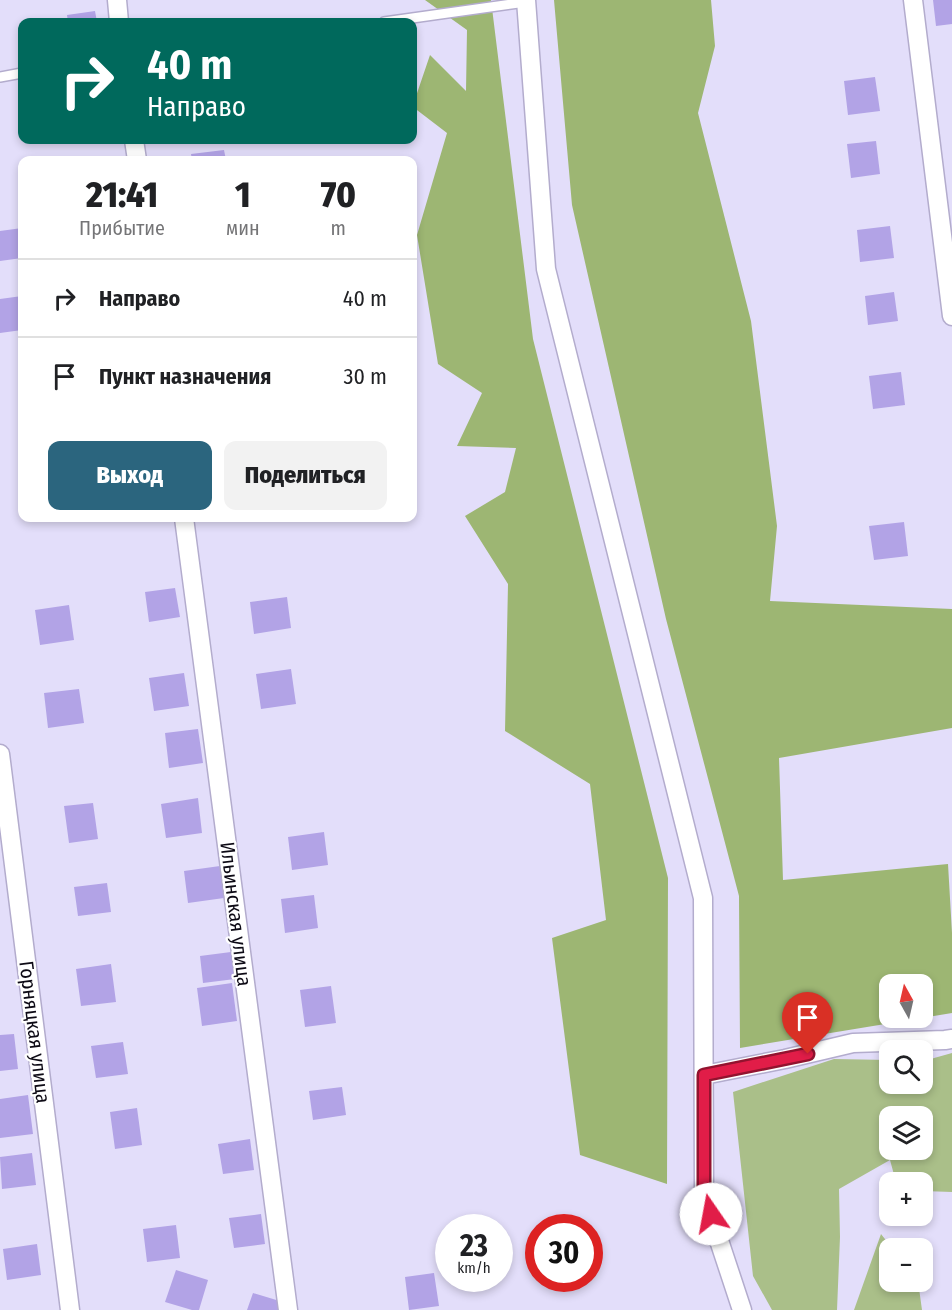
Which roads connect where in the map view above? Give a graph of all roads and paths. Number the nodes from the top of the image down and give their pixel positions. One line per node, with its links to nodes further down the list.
1 (117, 0): 4 (street)
2 (913, 0): 8 (street)
3 (526, 1): 5 (lane); 12 (street)
4 (119, 18)
5 (411, 18)
6 (18, 75): 7 (lane)
7 (0, 77)
8 (952, 316)
9 (185, 522): 14 (street, Ильинская улица)
10 (0, 754): 13 (street, Горняцкая улица)
11 (952, 1039): 12 (street)
12 (704, 1075): 15 (street)
13 (70, 1310)
14 (288, 1310)
15 (742, 1310)

